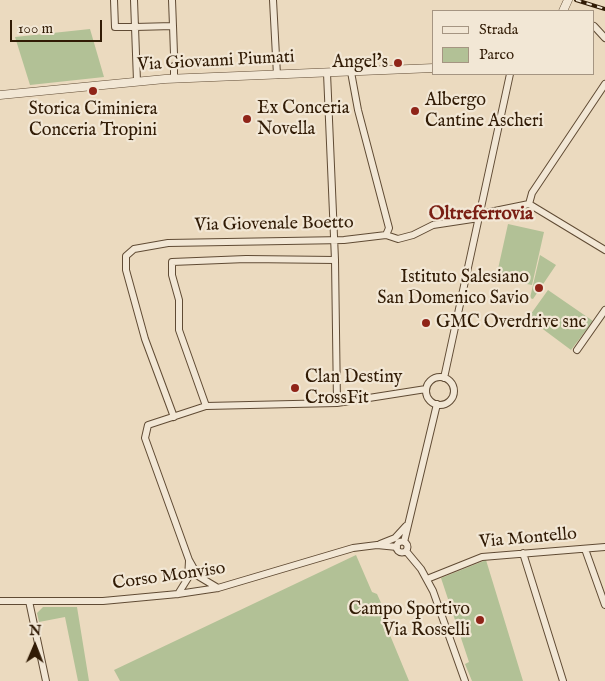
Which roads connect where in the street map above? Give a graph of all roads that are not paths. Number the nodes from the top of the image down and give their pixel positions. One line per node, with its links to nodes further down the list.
1 (114, 0): 6 (street)
2 (134, 0): 6 (street)
3 (172, 0): 5 (street)
4 (273, 0): 14 (street)
5 (173, 26): 6 (street); 9 (street)
6 (135, 27): 17 (street)
7 (595, 27): 8 (street)
8 (605, 38)
9 (174, 54)
10 (174, 66): 16 (street)
11 (432, 68): 12 (street, Via Giovanni Piumati)
12 (351, 72): 13 (street, Via Giovanni Piumati); 22 (street)
13 (327, 73): 14 (street, Via Giovanni Piumati); 23 (street)
14 (277, 75): 16 (street, Via Giovanni Piumati)
15 (510, 75): 21 (street)
16 (174, 78): 17 (street, Via Giovanni Piumati)
17 (137, 81): 19 (street, Via Giovanni Piumati)
18 (605, 84): 20 (street)
19 (0, 95)
20 (529, 204): 21 (street, Via Giovenale Boetto); 24 (street)
21 (479, 216): 22 (street, Via Giovenale Boetto); 28 (street)
22 (386, 236): 23 (street, Via Giovenale Boetto)
23 (335, 240): 25 (street); 33 (street, Via Giovenale Boetto)
24 (605, 250)
25 (336, 260): 30 (street); 32 (street)
26 (605, 310): 27 (street)
27 (577, 350)
28 (444, 378): 29 (street); 31 (street)
29 (426, 389): 30 (street); 31 (street)
30 (337, 403): 32 (street)
31 (437, 404): 34 (street)
32 (206, 406): 33 (street)
33 (174, 417): 42 (street)
34 (409, 524): 35 (street); 36 (street)
35 (404, 542): 37 (street); 40 (street)
36 (376, 545): 37 (street, Corso Monviso); 46 (street, Corso Monviso)
37 (397, 547): 40 (street)
38 (605, 548): 39 (street, Via Montello)
39 (585, 549): 41 (street, Via Montello); 51 (street)
40 (406, 551): 45 (street)
41 (523, 554): 45 (street, Via Montello); 54 (street)
42 (189, 560): 43 (street); 44 (street)
43 (198, 576): 46 (street); 47 (street)
44 (188, 578): 47 (street); 48 (street)
45 (427, 579): 53 (street)
46 (218, 588): 47 (street, Corso Monviso)
47 (196, 592): 48 (street, Corso Monviso)
48 (178, 594): 50 (street, Corso Monviso)
49 (0, 601): 50 (street, Corso Monviso)
50 (29, 601): 52 (street)
51 (605, 605)
52 (46, 681)
53 (465, 681)
54 (564, 681)

